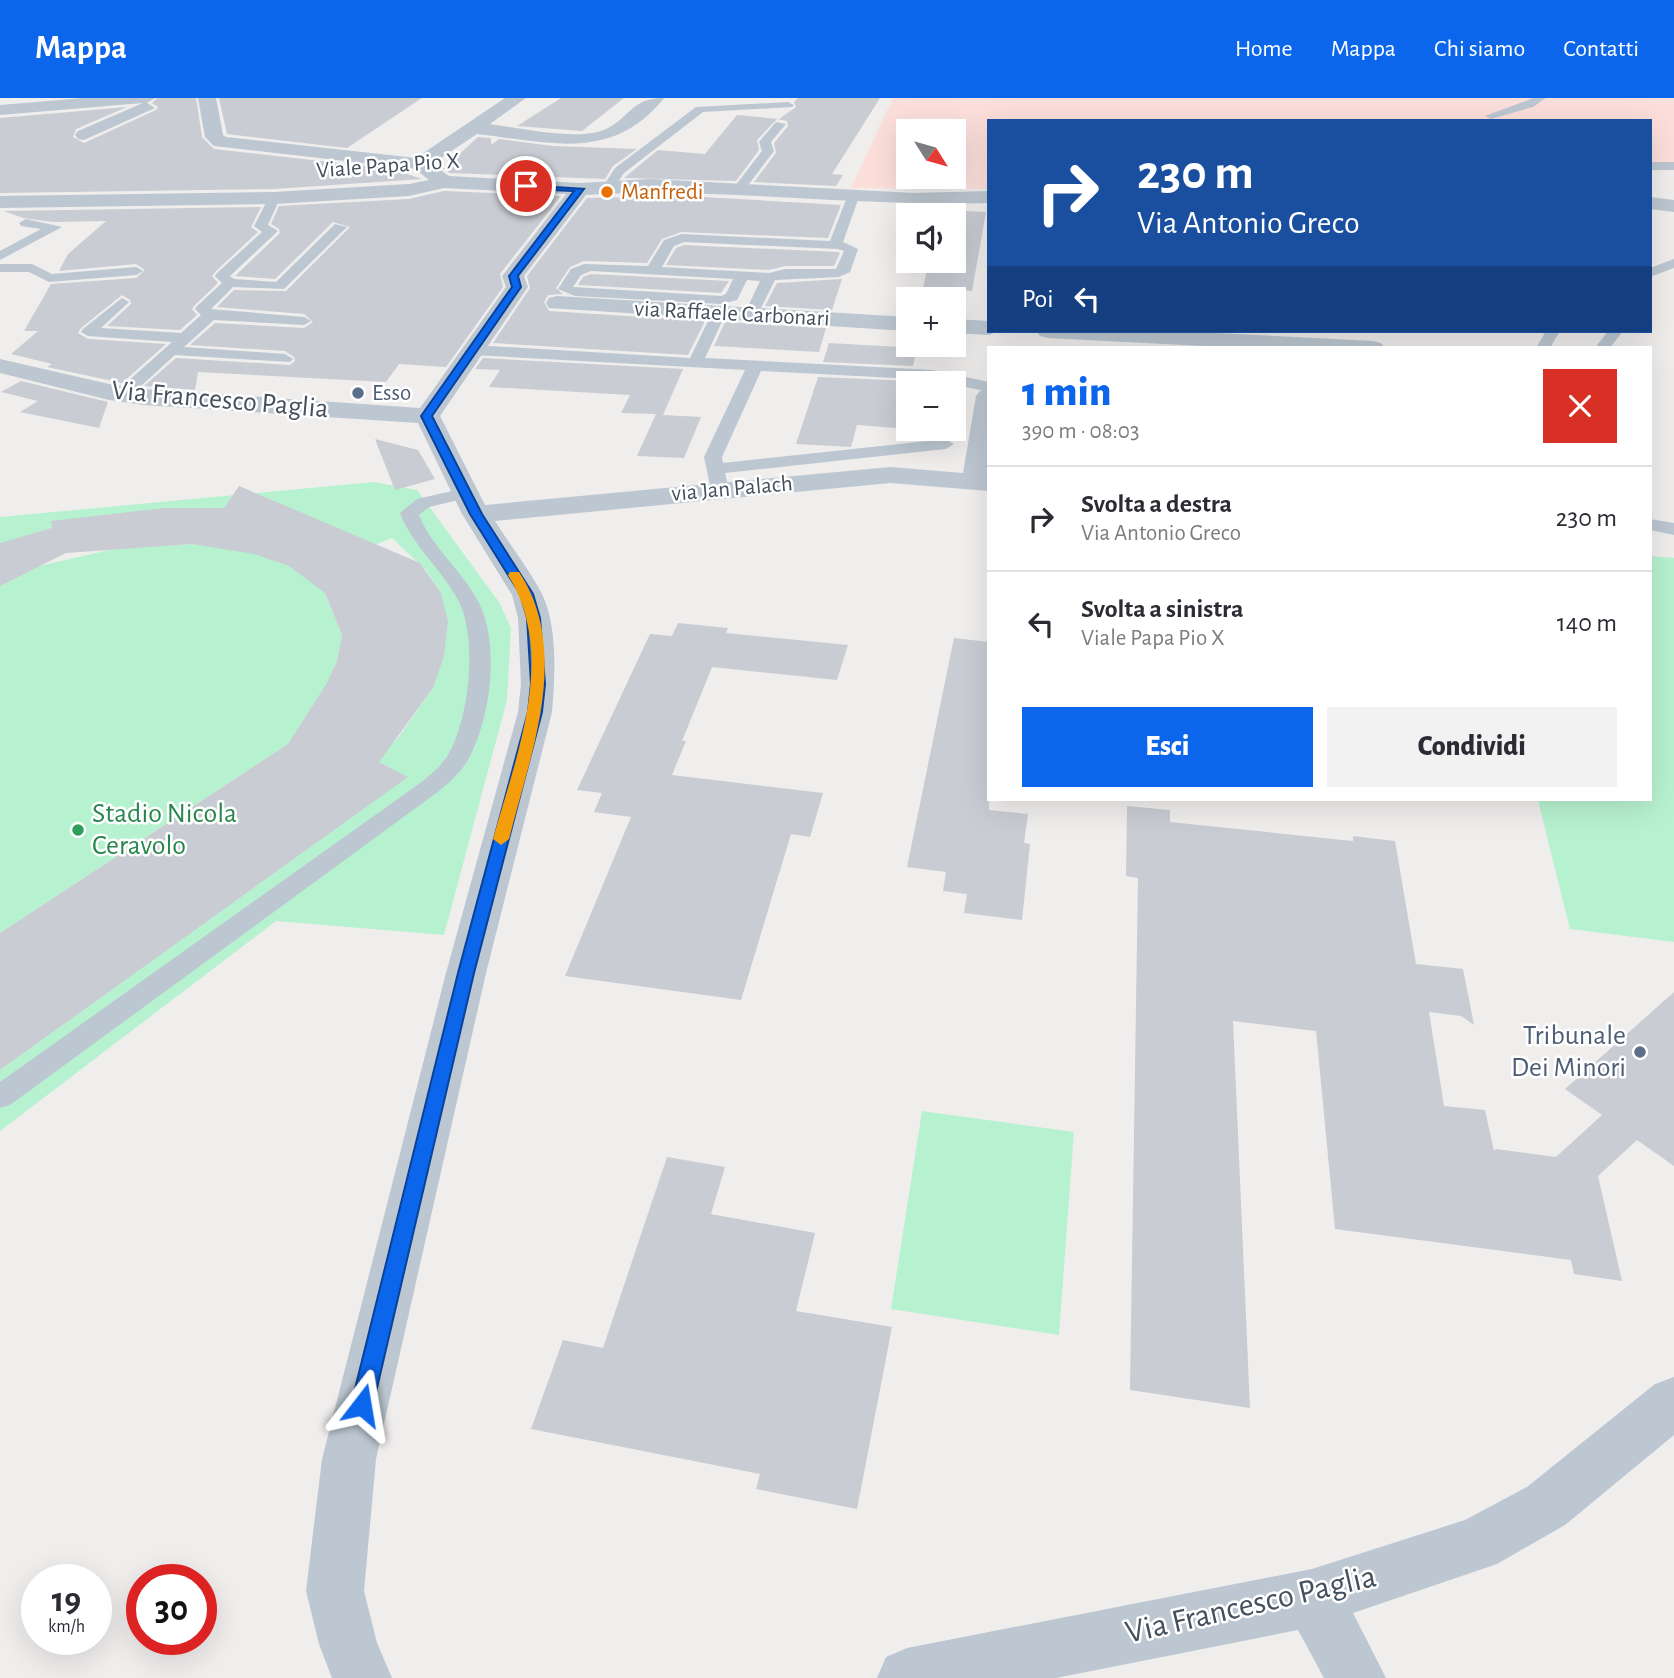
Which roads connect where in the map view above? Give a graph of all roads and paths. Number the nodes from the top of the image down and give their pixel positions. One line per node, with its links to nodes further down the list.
1 (146, 98): 8 (street)
2 (207, 98): 13 (street)
3 (517, 98): 11 (street)
4 (654, 98): 11 (street)
5 (1541, 98): 9 (lane)
6 (167, 99): 12 (street)
7 (788, 105): 19 (lane)
8 (0, 110)
9 (1491, 116)
10 (780, 124): 21 (lane)
11 (475, 128): 13 (street)
12 (84, 135)
13 (420, 164): 18 (street)
14 (1652, 166): 15 (lane)
15 (1674, 166)
16 (1674, 179): 17 (street)
17 (1652, 180)
18 (444, 182): 20 (street, Viale Papa Pio X); 24 (street, Viale Papa Pio X)
19 (608, 188): 20 (street, Viale Papa Pio X); 21 (street, Viale Papa Pio X)
20 (580, 189): 53 (street)
21 (738, 190): 22 (street, Viale Papa Pio X)
22 (853, 197): 23 (street, Viale Papa Pio X); 30 (lane)
23 (987, 197)
24 (274, 198): 25 (street, Viale Papa Pio X); 39 (lane)
25 (0, 202)
26 (1652, 203): 27 (street)
27 (1674, 206)
28 (26, 223): 31 (lane)
29 (340, 227): 39 (lane)
30 (835, 244): 34 (lane); 38 (lane)
31 (0, 256)
32 (1674, 263): 36 (lane)
33 (0, 268): 35 (lane)
34 (653, 270): 37 (lane); 37 (lane)
35 (136, 271)
36 (1652, 271)
37 (741, 275): 38 (lane)
38 (769, 277): 44 (lane)
39 (230, 283): 43 (lane)
40 (122, 302): 50 (lane)
41 (556, 303): 42 (street, via Raffaele Carbonari)
42 (719, 313): 44 (street, via Raffaele Carbonari); 55 (lane)
43 (210, 315): 45 (lane); 50 (lane)
44 (751, 315): 46 (street, via Raffaele Carbonari)
45 (304, 321)
46 (896, 323)
47 (966, 327): 48 (street)
48 (987, 328)
49 (1130, 333): 52 (street)
50 (184, 338): 54 (lane)
51 (517, 342): 55 (lane)
52 (1301, 346)
53 (474, 350): 55 (lane); 61 (street)
54 (170, 351): 56 (lane); 60 (lane)
55 (698, 358): 58 (lane)
56 (285, 359)
57 (0, 366): 60 (street, Via Francesco Paglia)
58 (755, 366): 59 (lane); 64 (lane)
59 (987, 387)
60 (122, 394): 61 (street, Via Francesco Paglia)
61 (427, 416): 66 (street)
62 (987, 421): 65 (street)
63 (946, 444): 64 (lane)
64 (718, 480): 65 (street, via Jan Palach); 66 (street, via Jan Palach)
65 (982, 482)
66 (471, 503): 69 (lane); 72 (street)
67 (1652, 524): 68 (lane)
68 (1674, 529)
69 (0, 1097)
70 (1674, 1402): 71 (street, Via Francesco Paglia)
71 (1312, 1598): 73 (street, Via Francesco Paglia); 74 (street)
72 (362, 1678)
73 (907, 1678)
74 (1356, 1678)

